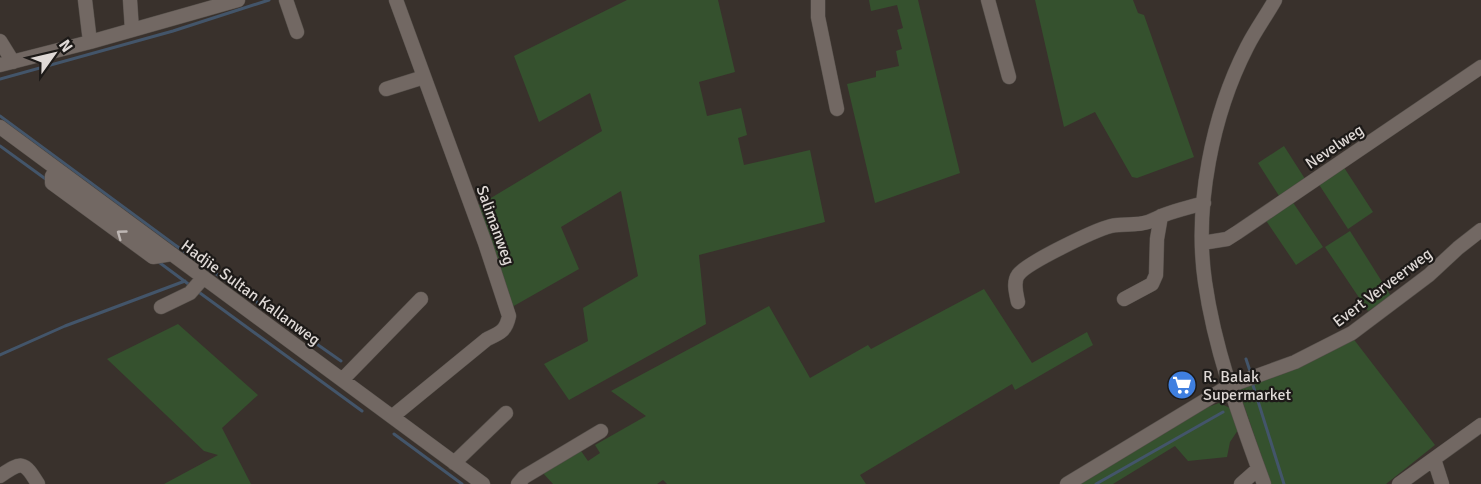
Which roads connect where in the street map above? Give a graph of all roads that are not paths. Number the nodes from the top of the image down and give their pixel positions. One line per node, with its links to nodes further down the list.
1 (85, 0): 12 (street)
2 (130, 0): 9 (street)
3 (238, 0): 9 (street)
4 (286, 0): 10 (street)
5 (396, 0): 15 (street, Salimanweg)
6 (818, 0): 18 (street)
7 (988, 0): 16 (street)
8 (1275, 0): 20 (street)
9 (132, 30): 12 (street)
10 (297, 32)
11 (0, 41): 13 (street)
12 (90, 42): 13 (street)
13 (7, 63)
14 (1481, 67): 23 (street, Nevelweg)
15 (424, 77): 17 (street); 32 (street, Salimanweg)
16 (1009, 77)
17 (386, 89)
18 (837, 110)
19 (0, 127): 24 (street, Hadjie Sultan Kallanweg)
20 (1204, 203): 21 (street); 23 (street)
21 (1161, 216): 26 (street); 27 (street)
22 (1481, 230): 30 (street, Evert Verveerweg)
23 (1202, 243): 30 (street)
24 (203, 278): 28 (street); 29 (street, Hadjie Sultan Kallanweg)
25 (421, 299): 29 (street)
26 (1124, 299)
27 (1018, 302)
28 (161, 307)
29 (342, 379): 32 (street, Hadjie Sultan Kallanweg)
30 (1229, 386): 37 (street); 42 (street, Evert Verveerweg)
31 (506, 412): 36 (street)
32 (393, 416): 36 (street, Hadjie Sultan Kallanweg)
33 (1481, 425): 35 (street)
34 (601, 431): 41 (street)
35 (1434, 459): 45 (street); 46 (street)
36 (454, 463): 40 (street, Hadjie Sultan Kallanweg)
37 (1258, 469): 43 (street); 44 (street)
38 (0, 476): 39 (street)
39 (38, 484)
40 (483, 484)
41 (518, 484)
42 (1066, 484)
43 (1241, 484)
44 (1264, 484)
45 (1399, 484)
46 (1442, 484)

